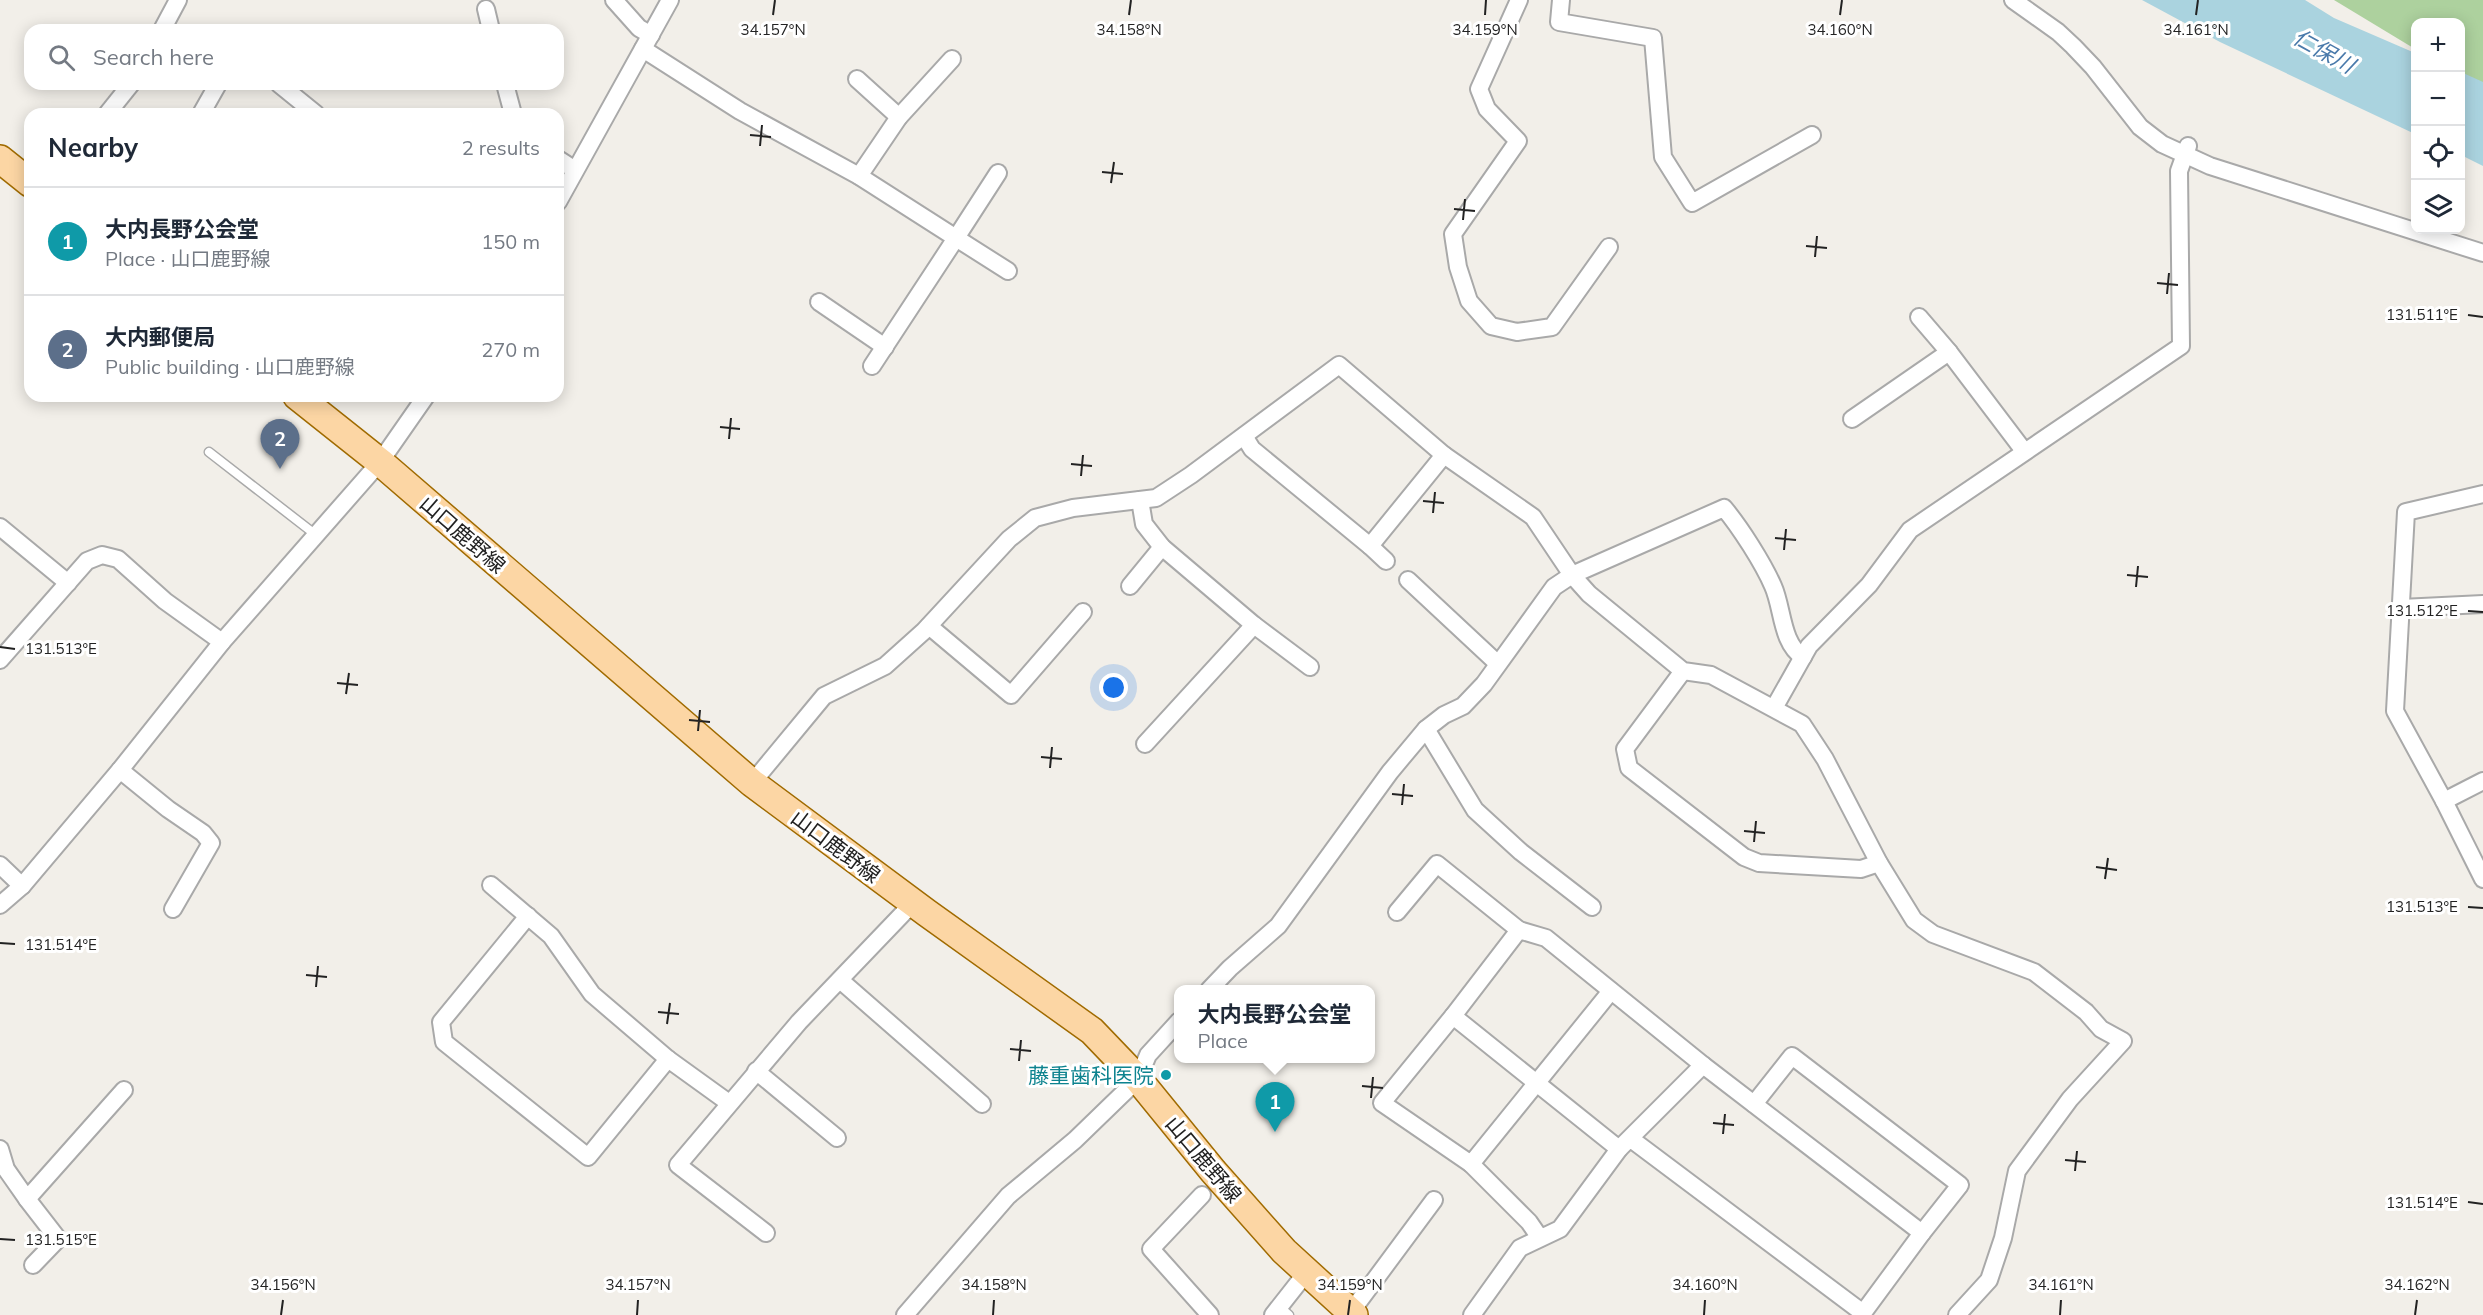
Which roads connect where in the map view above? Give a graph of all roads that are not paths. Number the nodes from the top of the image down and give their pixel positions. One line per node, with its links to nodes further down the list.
1 (178, 0): 8 (street)
2 (614, 0): 10 (street)
3 (670, 0): 10 (street)
4 (1519, 0): 30 (street)
5 (1561, 0): 22 (street)
6 (2013, 0): 23 (street)
7 (486, 9): 9 (street)
8 (165, 24)
9 (490, 24)
10 (647, 42): 25 (street); 27 (street)
11 (952, 59): 21 (street)
12 (857, 78): 21 (street)
13 (126, 90): 17 (street)
14 (215, 90): 18 (street)
15 (286, 90): 19 (street)
16 (507, 90): 20 (street)
17 (112, 108)
18 (204, 108)
19 (309, 108)
20 (511, 108)
21 (899, 117): 27 (street)
22 (1812, 135)
23 (2186, 151): 31 (street); 42 (street)
24 (564, 163): 25 (street)
25 (575, 170): 28 (street)
26 (998, 173): 29 (street)
27 (859, 176): 29 (street)
28 (564, 191)
29 (956, 238): 32 (street); 35 (street)
30 (1609, 248)
31 (2483, 253)
32 (1008, 272)
33 (819, 302): 35 (street)
34 (1919, 317): 36 (street)
35 (885, 347): 37 (street)
36 (1949, 352): 40 (street); 42 (street)
37 (872, 366)
38 (305, 402): 45 (main road, 山口鹿野線)
39 (422, 402): 45 (street)
40 (1852, 419)
41 (1244, 436): 44 (street); 47 (street); 50 (street)
42 (2024, 451): 63 (street)
43 (209, 452): 49 (lane)
44 (1444, 454): 50 (street); 53 (street)
45 (380, 462): 49 (street); 73 (main road, 山口鹿野線)
46 (2483, 494): 58 (street)
47 (1140, 500): 51 (street); 61 (street)
48 (0, 527): 55 (street)
49 (317, 536): 62 (street)
50 (1370, 546): 52 (street)
51 (1162, 547): 56 (street); 60 (street)
52 (1386, 561)
53 (1572, 575): 63 (street); 65 (street); 67 (street)
54 (1408, 580): 65 (street)
55 (68, 583): 62 (street); 64 (street)
56 (1130, 586)
57 (2483, 604): 58 (street)
58 (2401, 608): 74 (street)
59 (1083, 612): 61 (street)
60 (1254, 625): 66 (street); 70 (street)
61 (929, 626): 73 (street)
62 (222, 642): 71 (street)
63 (1803, 657): 68 (street)
64 (0, 660)
65 (1497, 663): 69 (street)
66 (1310, 667)
67 (1683, 671): 68 (street); 75 (street)
68 (1774, 708): 75 (street)
69 (1426, 729): 82 (street); 88 (street)
70 (1145, 744)
71 (120, 770): 79 (street); 83 (street)
72 (2483, 781): 74 (street)
73 (752, 783): 80 (main road, 山口鹿野線)
74 (2444, 801): 77 (street)
75 (1879, 863): 118 (street)
76 (0, 865): 79 (street)
77 (2483, 879)
78 (491, 885): 85 (street)
79 (22, 886): 81 (street)
80 (914, 903): 87 (street); 95 (main road, 山口鹿野線)
81 (0, 905)
82 (1592, 907)
83 (173, 909)
84 (1397, 912): 86 (street)
85 (528, 916): 92 (street); 92 (street)
86 (1519, 930): 89 (street); 90 (street)
87 (840, 980): 94 (street); 99 (street)
88 (1214, 985)
89 (1611, 991): 93 (street); 96 (street)
90 (1453, 1016): 96 (street); 104 (street)
91 (1174, 1026): 95 (street)
92 (668, 1059): 98 (street)
93 (1703, 1065): 100 (street); 102 (street)
94 (756, 1071): 98 (street); 101 (street)
95 (1138, 1079): 112 (main road, 山口鹿野線); 115 (street)
96 (1535, 1082): 102 (street); 104 (street)
97 (124, 1090): 106 (street)
98 (729, 1103): 108 (street)
99 (982, 1104)
100 (1755, 1104): 109 (street); 109 (street)
101 (837, 1138)
102 (1625, 1144): 109 (street); 110 (street)
103 (0, 1149): 106 (street)
104 (1471, 1164): 110 (street)
105 (1202, 1195): 116 (street)
106 (27, 1199): 111 (street)
107 (1434, 1200): 114 (street)
108 (766, 1233)
109 (1922, 1233)
110 (1540, 1238): 117 (street)
111 (33, 1265)
112 (1306, 1273): 113 (street); 114 (main road, 山口鹿野線)
113 (1280, 1312)
114 (1352, 1314)
115 (904, 1315)
116 (1210, 1315)
117 (1472, 1315)
118 (1957, 1315)

